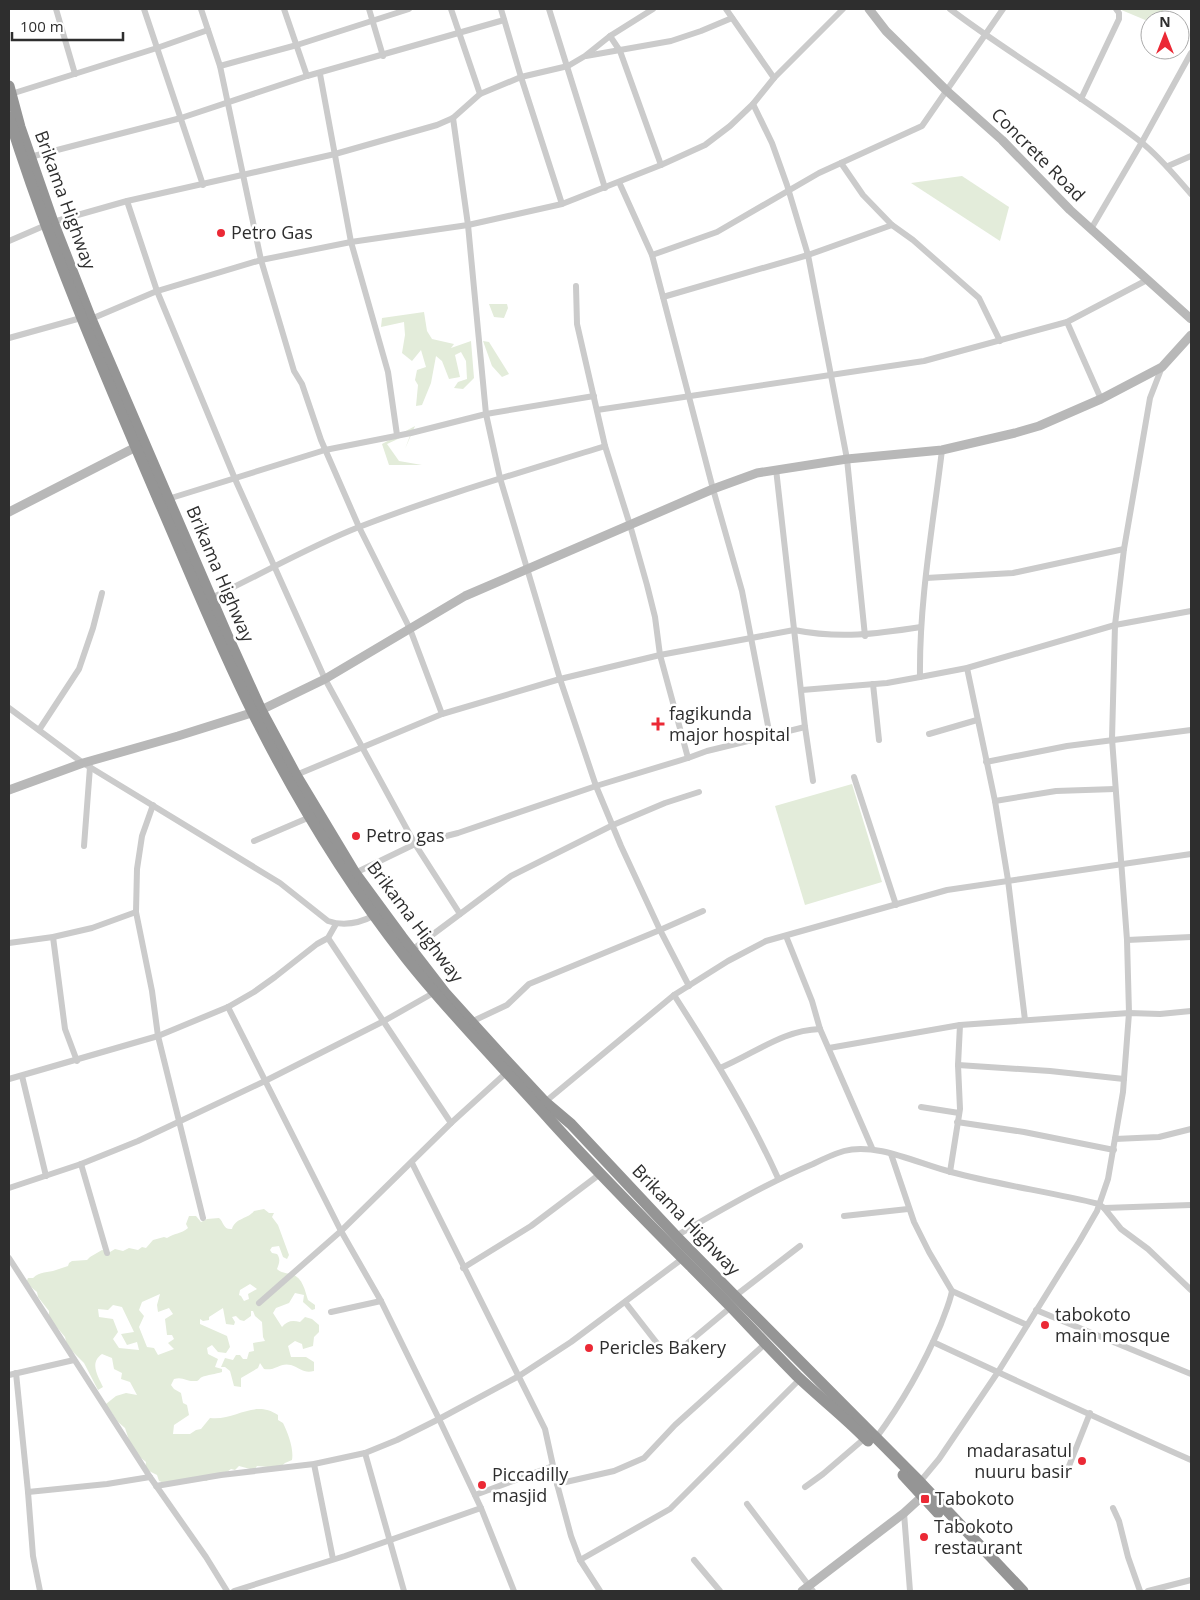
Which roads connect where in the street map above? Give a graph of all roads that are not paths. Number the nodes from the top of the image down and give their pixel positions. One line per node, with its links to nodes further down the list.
1 (56, 9): 32 (street)
2 (144, 9): 25 (street)
3 (201, 9): 20 (street)
4 (284, 9): 24 (street)
5 (369, 9): 18 (street)
6 (409, 9): 18 (street)
7 (451, 9): 21 (street)
8 (501, 9): 19 (street)
9 (549, 9): 31 (street)
10 (653, 9): 22 (street)
11 (726, 9): 17 (street)
12 (842, 9): 36 (street)
13 (869, 9): 38 (street, Concrete Road)
14 (950, 9): 23 (street)
15 (1003, 9): 23 (street)
16 (1116, 9): 40 (street)
17 (732, 18): 26 (street); 36 (street)
18 (372, 20): 24 (street); 28 (street)
19 (504, 20): 21 (street); 35 (street)
20 (208, 30): 25 (street); 30 (street)
21 (458, 32): 28 (street); 39 (street)
22 (610, 36): 26 (street); 29 (street)
23 (985, 36): 38 (street); 40 (street)
24 (297, 45): 30 (street); 34 (street)
25 (158, 48): 32 (street); 44 (street)
26 (620, 51): 29 (street); 51 (street)
27 (1191, 53): 46 (street)
28 (383, 56): 33 (street)
29 (585, 56): 31 (street)
30 (220, 66): 41 (street)
31 (568, 66): 35 (street); 56 (street)
32 (75, 74): 37 (street)
33 (320, 74): 34 (street); 47 (street)
34 (307, 76): 41 (street)
35 (521, 77): 39 (street); 60 (street)
36 (774, 78): 42 (street)
37 (10, 90): 49 (highway, Brikama Highway)
38 (947, 91): 50 (street); 64 (street, Concrete Road)
39 (480, 94): 45 (street)
40 (1081, 99): 46 (street)
41 (228, 102): 44 (street); 53 (street)
42 (753, 104): 51 (street); 57 (street)
43 (9, 117): 61 (highway, Brikama Highway)
44 (181, 118): 49 (street); 55 (street)
45 (453, 118): 47 (street); 62 (street)
46 (1142, 142): 52 (street); 64 (street)
47 (336, 154): 53 (street); 66 (street)
48 (1191, 156): 52 (street)
49 (30, 157): 61 (highway, Brikama Highway)
50 (841, 164): 57 (street); 63 (street)
51 (661, 165): 54 (street)
52 (1168, 166): 58 (street)
53 (244, 176): 55 (street); 69 (street)
54 (618, 182): 56 (street); 67 (street)
55 (203, 184): 59 (street)
56 (604, 188): 60 (street)
57 (789, 190): 67 (street); 68 (street)
58 (1191, 194)
59 (127, 201): 61 (street); 72 (street)
60 (562, 204): 62 (street)
61 (49, 224): 65 (street); 74 (highway, Brikama Highway)
62 (468, 225): 66 (street); 86 (street)
63 (892, 225): 68 (street); 79 (street)
64 (1091, 229): 70 (street, Concrete Road)
65 (9, 241)
66 (351, 242): 69 (street); 87 (street)
67 (652, 254): 73 (street)
68 (808, 255): 73 (street); 81 (street)
69 (261, 260): 72 (street); 90 (street)
70 (1147, 280): 75 (street, Concrete Road); 76 (street)
71 (576, 286): 83 (street)
72 (157, 291): 74 (street); 95 (street)
73 (663, 297): 82 (street)
74 (86, 318): 78 (street); 89 (highway, Brikama Highway); 97 (highway, Brikama Highway)
75 (1191, 319)
76 (1067, 322): 79 (street); 84 (street)
77 (1191, 335): 80 (street)
78 (9, 338)
79 (1000, 341): 81 (street)
80 (1162, 367): 84 (street); 101 (street)
81 (832, 375): 82 (street); 92 (street)
82 (689, 395): 85 (street); 96 (street)
83 (594, 396): 85 (street); 86 (street)
84 (1101, 399): 91 (street)
85 (597, 410): 88 (street)
86 (486, 414): 87 (street); 94 (street)
87 (397, 435): 90 (street)
88 (604, 446): 94 (street); 99 (street)
89 (136, 447): 98 (street); 122 (highway, Brikama Highway)
90 (325, 450): 95 (street); 100 (street)
91 (942, 450): 92 (street); 104 (street)
92 (847, 459): 93 (street); 112 (street)
93 (776, 469): 96 (street); 111 (street)
94 (500, 478): 100 (street); 103 (street)
95 (235, 479): 97 (street); 102 (street)
96 (713, 489): 99 (street); 113 (street)
97 (168, 499): 106 (highway, Brikama Highway)
98 (9, 512)
99 (630, 525): 103 (street); 114 (street)
100 (359, 527): 102 (street); 110 (street)
101 (1124, 549): 104 (street); 108 (street)
102 (274, 568): 106 (street); 117 (street)
103 (527, 570): 110 (street); 118 (street)
104 (926, 578): 109 (street)
105 (102, 593): 126 (street)
106 (211, 598): 122 (highway, Brikama Highway)
107 (1191, 611): 108 (street)
108 (1114, 625): 115 (street); 130 (street)
109 (922, 627): 112 (street); 116 (street)
110 (410, 629): 117 (street); 123 (street)
111 (794, 630): 112 (street); 113 (street); 120 (street)
112 (865, 636)
113 (751, 639): 114 (street); 129 (street)
114 (660, 655): 118 (street); 133 (street)
115 (967, 668): 116 (street); 124 (street)
116 (920, 677): 119 (street)
117 (325, 679): 122 (street); 132 (street)
118 (560, 679): 123 (street); 139 (street)
119 (874, 684): 120 (street); 131 (street)
120 (802, 690): 125 (street)
121 (9, 708): 126 (street)
122 (257, 712): 135 (street); 136 (highway, Brikama Highway); 145 (highway, Brikama Highway)
123 (442, 714): 132 (street)
124 (977, 720): 128 (street); 134 (street)
125 (805, 727): 129 (street); 138 (street)
126 (39, 730): 135 (street)
127 (1191, 730): 130 (street)
128 (929, 734)
129 (770, 736): 133 (street)
130 (1112, 739): 134 (street); 140 (street)
131 (879, 740)
132 (363, 748): 136 (street); 148 (street)
133 (688, 758): 139 (street)
134 (986, 762): 143 (street)
135 (87, 765): 141 (street); 144 (street); 149 (street)
136 (296, 775): 152 (highway, Brikama Highway)
137 (854, 777): 154 (street)
138 (813, 781)
139 (596, 786): 146 (street); 148 (street)
140 (1115, 789): 143 (street); 151 (street)
141 (9, 790)
142 (699, 792): 146 (street)
143 (995, 801): 153 (street)
144 (152, 805): 156 (street); 159 (street)
145 (310, 817): 147 (street); 157 (highway, Brikama Highway)
146 (613, 825): 158 (street); 160 (street)
147 (254, 841)
148 (414, 844): 152 (street); 158 (street)
149 (84, 846)
150 (1191, 854): 151 (street)
151 (1120, 864): 153 (street); 165 (street)
152 (355, 873): 157 (highway, Brikama Highway)
153 (1008, 880): 154 (street); 174 (street)
154 (896, 905): 161 (street)
155 (703, 910): 160 (street)
156 (136, 912): 163 (street); 179 (street)
157 (378, 913): 159 (street); 167 (highway, Brikama Highway); 169 (highway, Brikama Highway)
158 (460, 914): 167 (street)
159 (336, 924): 164 (street)
160 (660, 930): 168 (street); 176 (street)
161 (786, 936): 168 (street); 178 (street)
162 (1191, 937): 165 (street)
163 (53, 938): 166 (street); 181 (street)
164 (328, 938): 171 (street); 175 (street)
165 (1127, 940): 173 (street)
166 (9, 943)
167 (412, 950): 176 (highway, Brikama Highway)
168 (689, 986): 170 (street)
169 (435, 992): 175 (street); 184 (highway, Brikama Highway)
170 (674, 995): 183 (street); 189 (street)
171 (228, 1007): 179 (street); 188 (street)
172 (1191, 1011): 173 (street)
173 (1129, 1013): 174 (street); 187 (street)
174 (1025, 1020): 177 (street)
175 (384, 1021): 188 (street); 194 (street)
176 (471, 1022): 189 (highway, Brikama Highway)
177 (960, 1025): 180 (street); 182 (street)
178 (820, 1029): 180 (street); 183 (street)
179 (158, 1036): 181 (street); 192 (street)
180 (829, 1048): 199 (street)
181 (77, 1061): 185 (street)
182 (958, 1066): 187 (street); 191 (street)
183 (720, 1068): 207 (street)
184 (506, 1073): 194 (street); 197 (highway, Brikama Highway)
185 (22, 1076): 186 (street); 206 (street)
186 (9, 1079)
187 (1124, 1079): 198 (street)
188 (265, 1081): 192 (street); 214 (street)
189 (545, 1102): 195 (highway, Brikama Highway)
190 (921, 1107): 191 (street)
191 (959, 1113): 193 (street)
192 (180, 1122): 203 (street); 213 (street)
193 (957, 1122): 200 (street); 204 (street)
194 (451, 1123): 202 (street)
195 (570, 1124): 197 (highway); 215 (highway, Brikama Highway)
196 (1191, 1129): 198 (street)
197 (561, 1132): 205 (highway, Brikama Highway)
198 (1116, 1139): 200 (street)
199 (872, 1148): 201 (street); 207 (street)
200 (1114, 1150): 210 (street)
201 (891, 1154): 204 (street); 211 (street)
202 (412, 1163): 214 (street); 220 (street)
203 (80, 1164): 206 (street); 217 (street)
204 (950, 1172): 210 (street)
205 (600, 1174): 219 (highway, Brikama Highway); 220 (street)
206 (46, 1176): 208 (street)
207 (778, 1178): 215 (street)
208 (9, 1188)
209 (1191, 1205): 210 (street)
210 (1102, 1206): 221 (street); 227 (street)
211 (908, 1209): 212 (street); 222 (street)
212 (844, 1216)
213 (203, 1218)
214 (341, 1231): 223 (street); 226 (street)
215 (676, 1236): 225 (highway, Brikama Highway)
216 (800, 1246): 225 (street)
217 (107, 1253)
218 (9, 1258): 234 (street)
219 (682, 1259): 224 (street); 225 (highway, Brikama Highway)
220 (463, 1268): 238 (street)
221 (1191, 1290)
222 (952, 1291): 229 (street); 230 (street)
223 (381, 1301): 228 (street); 241 (street)
224 (625, 1302): 232 (street); 238 (street)
225 (733, 1302): 231 (highway, Brikama Highway); 233 (street); 242 (highway, Brikama Highway)
226 (259, 1303)
227 (1036, 1310): 229 (street); 237 (street)
228 (331, 1312)
229 (1027, 1325): 235 (street)
230 (934, 1342): 235 (street); 242 (street)
231 (765, 1344): 239 (highway, Brikama Highway); 249 (street)
232 (660, 1347)
233 (677, 1352)
234 (74, 1360): 236 (street); 248 (street)
235 (998, 1372): 240 (street); 250 (street)
236 (12, 1374): 253 (street)
237 (1191, 1374)
238 (519, 1376): 241 (street); 246 (street)
239 (800, 1379): 242 (highway, Brikama Highway); 262 (street)
240 (1090, 1413): 244 (street); 247 (street)
241 (439, 1419): 243 (street); 255 (street)
242 (870, 1438): 250 (highway, Brikama Highway); 252 (street)
243 (365, 1453): 245 (street); 260 (street)
244 (1191, 1460)
245 (314, 1464): 251 (street); 261 (street)
246 (553, 1466): 249 (street); 255 (street)
247 (1069, 1466)
248 (150, 1477): 251 (street); 253 (street)
249 (556, 1484): 262 (street)
250 (917, 1484): 254 (highway, Brikama Highway)
251 (156, 1486): 267 (street)
252 (805, 1487)
253 (28, 1492): 266 (street)
254 (926, 1494): 259 (street); 274 (highway, Brikama Highway); 275 (highway, Brikama Highway)
255 (475, 1495): 257 (street)
256 (747, 1504): 265 (street)
257 (481, 1508): 260 (street); 270 (street)
258 (1114, 1508): 276 (street)
259 (904, 1513): 265 (street); 273 (street)
260 (389, 1540): 261 (street); 269 (street)
261 (333, 1559): 268 (street)
262 (580, 1560): 271 (street)
263 (694, 1560): 272 (street)
264 (1191, 1580): 277 (street)
265 (808, 1589)
266 (40, 1591)
267 (227, 1591)
268 (234, 1591)
269 (404, 1591)
270 (514, 1591)
271 (600, 1591)
272 (720, 1591)
273 (910, 1591)
274 (1014, 1591)
275 (1023, 1591)
276 (1140, 1591)
277 (1148, 1591)

